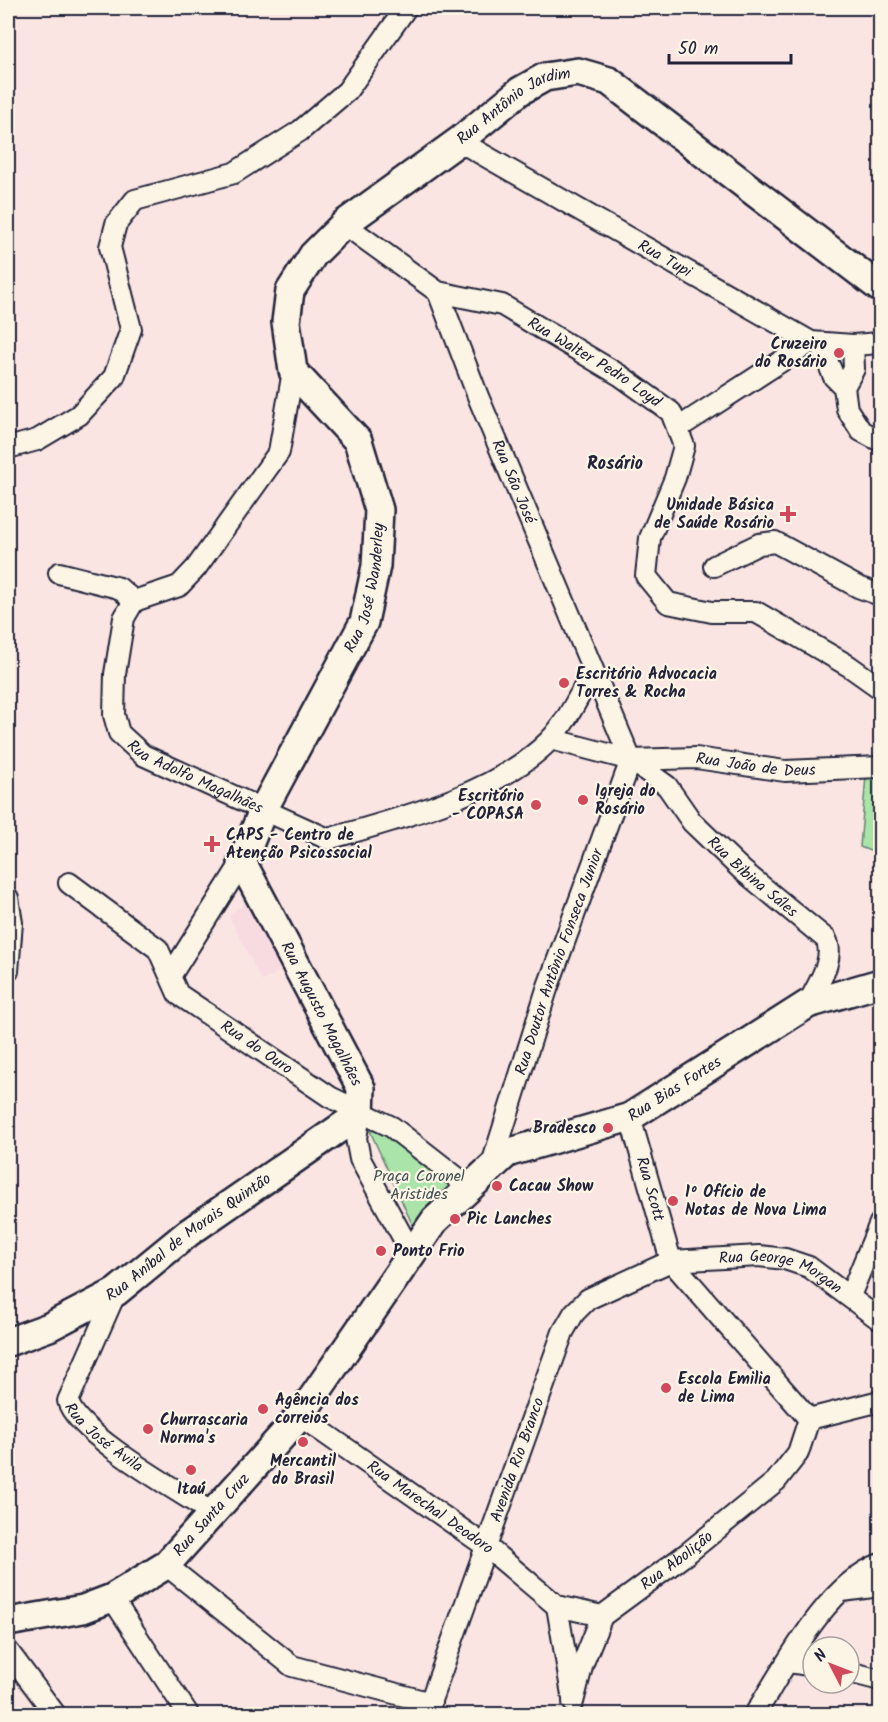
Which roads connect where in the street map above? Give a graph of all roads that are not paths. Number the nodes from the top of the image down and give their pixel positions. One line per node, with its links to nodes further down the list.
1 (406, 8): 13 (street)
2 (467, 145): 3 (street, Rua Antônio Jardim); 4 (street, Rua Antônio Jardim); 6 (street, Rua Tupi)
3 (352, 230): 5 (street); 9 (street, Rua Antônio Jardim)
4 (880, 288)
5 (438, 292): 11 (street, Rua Walter Pedro Loyd); 18 (street, Rua São José)
6 (815, 343): 8 (street, Rua Tupi); 10 (street); 11 (street)
7 (880, 343): 8 (street, Rua Tupi)
8 (853, 345): 10 (street)
9 (293, 371): 17 (street); 23 (street, Rua José Wanderley)
10 (844, 387): 12 (street)
11 (678, 428): 19 (street)
12 (880, 441)
13 (8, 448)
14 (714, 566): 16 (street)
15 (59, 573): 17 (street)
16 (880, 595)
17 (134, 601): 23 (street, Rua Adolfo Magalhães)
18 (594, 671): 20 (street, Rua Adolfo Magalhães); 21 (street, Rua São José)
19 (880, 688)
20 (551, 739): 21 (street); 23 (street, Rua Adolfo Magalhães)
21 (631, 760): 22 (street, Rua João de Deus); 30 (street, Rua Bibina Sáles); 33 (street, Rua Doutor Antônio Fonseca Junior)
22 (880, 767)
23 (263, 810): 24 (street)
24 (242, 862): 28 (street); 31 (street, Rua Augusto Magalhães)
25 (69, 883): 28 (street, Rua do Ouro)
26 (8, 898): 27 (street)
27 (8, 971)
28 (171, 975): 31 (street, Rua do Ouro)
29 (880, 983): 30 (street, Rua Bias Fortes)
30 (808, 1004): 32 (street, Rua Bias Fortes)
31 (360, 1114): 34 (street, Rua do Ouro); 36 (street, Rua Augusto Magalhães); 38 (street, Rua Aníbal de Morais Quintão)
32 (630, 1117): 33 (street, Rua Bias Fortes); 37 (street, Rua Scott)
33 (492, 1164): 34 (street, Rua Bias Fortes)
34 (469, 1187): 36 (street, Rua Santa Cruz)
35 (880, 1222): 39 (street)
36 (412, 1254): 43 (street, Rua Santa Cruz)
37 (671, 1260): 39 (street, Rua George Morgan); 44 (street); 46 (street, Avenida Rio Branco)
38 (116, 1292): 41 (street, Rua Aníbal de Morais Quintão); 45 (street, Rua José Ávila)
39 (850, 1296): 40 (street, Rua George Morgan)
40 (880, 1320)
41 (8, 1342)
42 (880, 1401): 44 (street)
43 (300, 1416): 45 (street, Rua Santa Cruz); 46 (street, Rua Marechal Deodoro)
44 (809, 1419): 53 (street, Rua Abolição)
45 (214, 1514): 48 (street, Rua Santa Cruz)
46 (487, 1547): 52 (street, Rua Marechal Deodoro); 61 (street, Avenida Rio Branco)
47 (880, 1564): 50 (street)
48 (166, 1565): 51 (street, Rua Santa Cruz); 61 (street)
49 (880, 1586): 50 (street)
50 (839, 1592): 56 (street)
51 (112, 1598): 54 (street, Rua Santa Cruz); 63 (street)
52 (557, 1606): 53 (street, Rua Marechal Deodoro); 60 (street)
53 (602, 1617): 60 (street)
54 (8, 1622)
55 (8, 1651): 62 (street)
56 (788, 1662): 57 (street); 64 (street)
57 (801, 1664)
58 (861, 1675): 59 (street)
59 (880, 1680)
60 (574, 1708)
61 (429, 1709)
62 (55, 1714)
63 (188, 1714)
64 (755, 1714)

